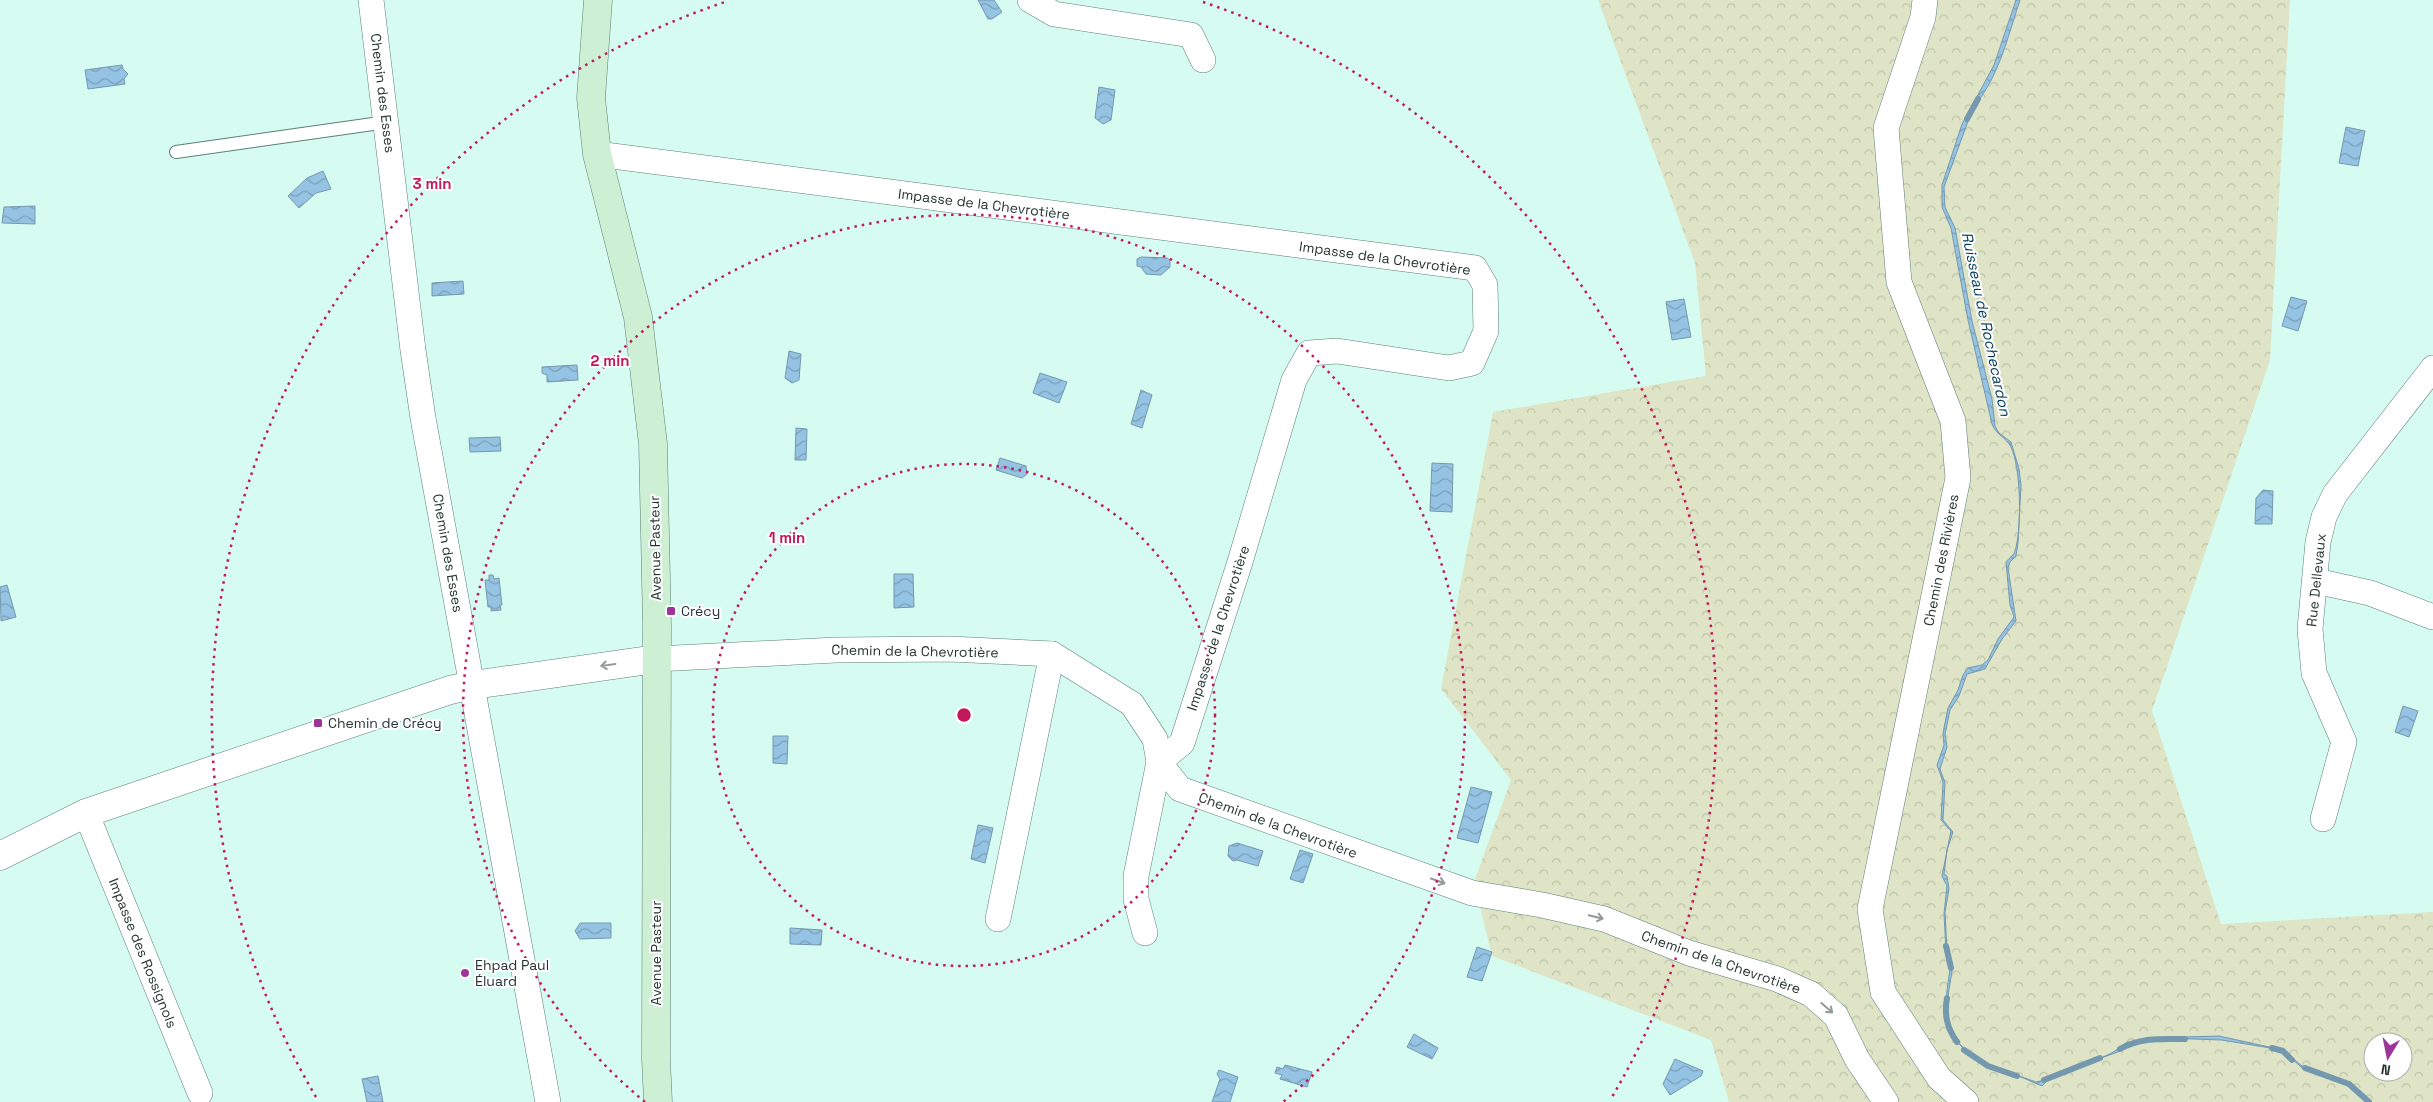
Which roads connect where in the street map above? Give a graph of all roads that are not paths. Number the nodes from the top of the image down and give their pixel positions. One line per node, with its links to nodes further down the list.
1 (371, 0): 6 (street, Chemin des Esses)
2 (598, 0): 8 (main road, Avenue Pasteur)
3 (1030, 0): 5 (street)
4 (1926, 0): 25 (street, Chemin des Rivières)
5 (1203, 60)
6 (387, 122): 7 (lane); 14 (street, Chemin des Esses)
7 (176, 152)
8 (596, 154): 13 (main road, Avenue Pasteur); 15 (street, Impasse de la Chevrotière)
9 (2433, 368): 10 (street, Rue Dellevaux)
10 (2316, 581): 11 (street); 17 (street, Rue Dellevaux)
11 (2433, 617)
12 (1052, 654): 13 (street, Chemin de la Chevrotière); 15 (street, Chemin de la Chevrotière); 19 (street)
13 (656, 659): 14 (street, one-way to 14); 23 (main road, Avenue Pasteur)
14 (472, 684): 16 (street); 22 (street, Chemin des Esses)
15 (1159, 762): 20 (street); 24 (street, Chemin de la Chevrotière, one-way to 24)
16 (86, 813): 18 (street); 21 (street, Impasse des Rossignols)
17 (2323, 820)
18 (0, 856)
19 (998, 919)
20 (1144, 933)
21 (200, 1093)
22 (548, 1102)
23 (658, 1102)
24 (1886, 1102)
25 (1966, 1102)

